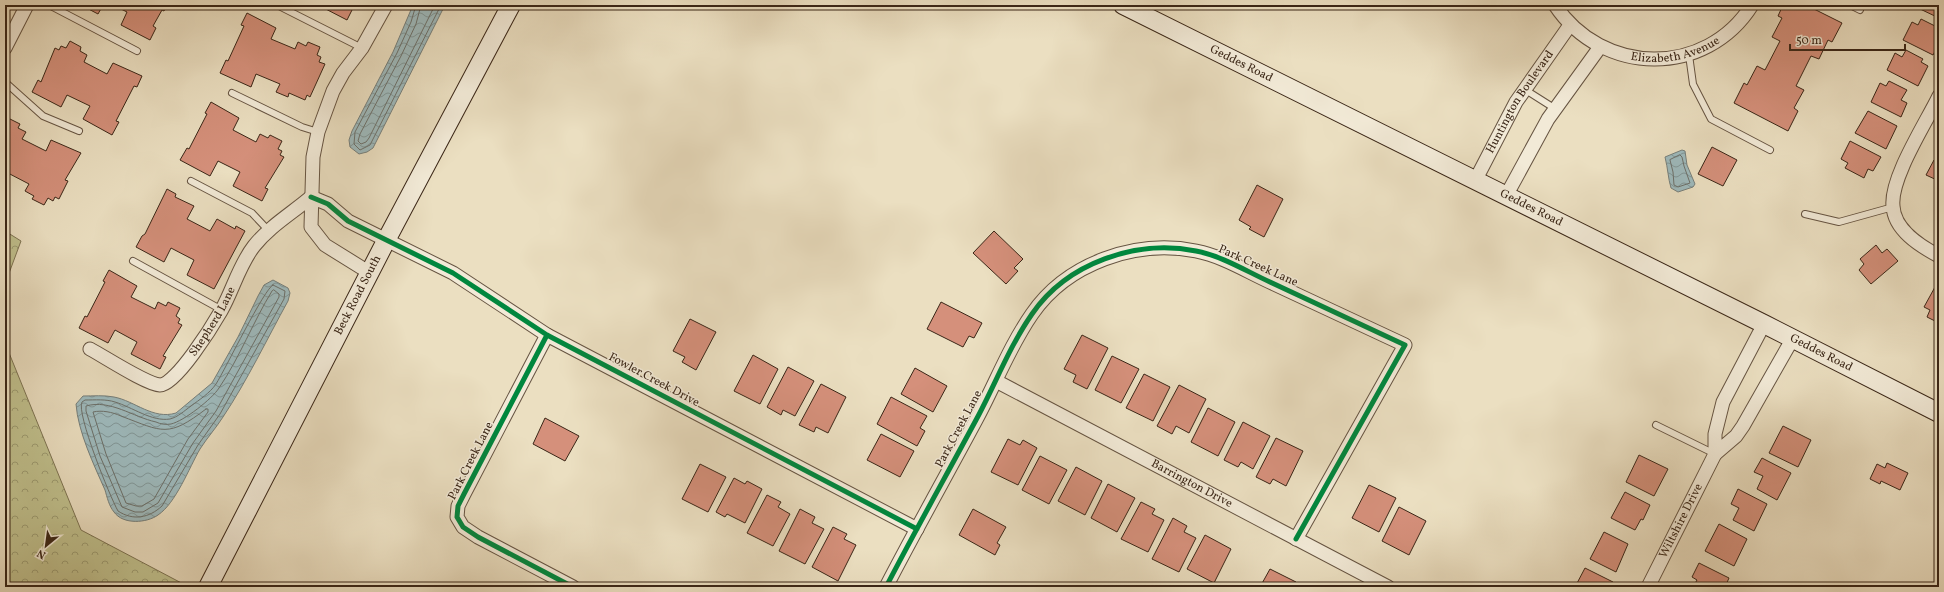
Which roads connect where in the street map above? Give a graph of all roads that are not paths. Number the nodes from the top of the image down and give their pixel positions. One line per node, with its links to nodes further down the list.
1 (27, 5): 13 (street)
2 (50, 5): 15 (lane)
3 (277, 5): 14 (lane)
4 (386, 5): 14 (street)
5 (511, 5): 32 (main road, Beck Road South)
6 (1123, 5): 26 (main road, Geddes Road)
7 (1555, 5): 11 (street, Elizabeth Avenue)
8 (1752, 5): 16 (street, Elizabeth Avenue)
9 (1850, 5): 10 (lane)
10 (1860, 10)
11 (1570, 25): 12 (street, Elizabeth Avenue); 18 (street, Huntington Boulevard)
12 (1600, 47): 16 (street, Elizabeth Avenue); 21 (street)
13 (5, 48)
14 (362, 48): 23 (street)
15 (137, 51)
16 (1689, 55): 24 (lane)
17 (5, 82): 22 (lane)
18 (1524, 89): 21 (lane); 26 (street, Huntington Boulevard)
19 (232, 93): 23 (lane)
20 (1939, 96): 29 (street)
21 (1554, 108): 27 (street)
22 (79, 131)
23 (318, 132): 28 (street)
24 (1770, 150)
25 (191, 181): 31 (lane)
26 (1475, 181): 27 (main road, Geddes Road)
27 (1506, 196): 37 (main road, Geddes Road)
28 (311, 197): 31 (street, Shepherd Lane); 32 (street); 35 (street)
29 (1893, 207): 30 (lane); 33 (street)
30 (1805, 214)
31 (268, 230): 36 (street, Shepherd Lane)
32 (387, 240): 35 (main road, Beck Road South); 38 (street, Fowler Creek Drive)
33 (1939, 256)
34 (134, 261): 36 (lane)
35 (370, 273): 47 (main road, Beck Road South)
36 (222, 310): 40 (street, Shepherd Lane)
37 (1764, 324): 39 (main road, Geddes Road); 44 (street, Wiltshire Drive)
38 (547, 335): 45 (street, Fowler Creek Drive); 48 (street, Park Creek Lane)
39 (1793, 338): 42 (main road, Geddes Road); 44 (street, Wiltshire Drive)
40 (90, 349)
41 (996, 381): 45 (street, Park Creek Lane); 46 (street, Barrington Drive); 46 (street, Park Creek Lane)
42 (1939, 413)
43 (1656, 425): 44 (lane)
44 (1715, 454): 51 (street, Wiltshire Drive)
45 (917, 529): 49 (street, Park Creek Lane)
46 (1296, 539): 50 (street, Barrington Drive)
47 (208, 587)
48 (573, 587)
49 (886, 587)
50 (1388, 587)
51 (1648, 587)

